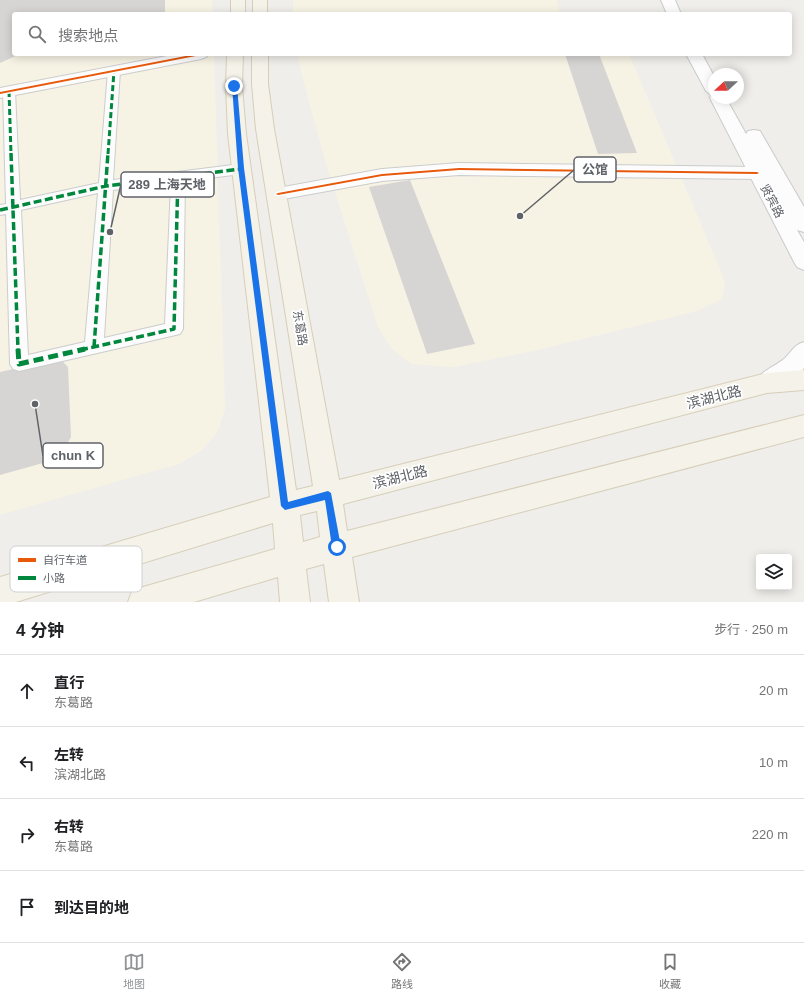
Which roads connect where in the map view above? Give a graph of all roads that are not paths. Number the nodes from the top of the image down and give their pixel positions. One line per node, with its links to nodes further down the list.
1 (238, 0): 5 (main road)
2 (260, 0): 6 (main road)
3 (668, 0): 7 (main road)
4 (682, 0): 8 (main road)
5 (238, 12)
6 (260, 12)
7 (673, 12)
8 (687, 12)
9 (191, 56): 15 (main road)
10 (235, 56): 20 (main road)
11 (260, 56): 24 (main road, 东葛路)
12 (695, 56): 16 (main road)
13 (709, 56): 14 (main road)
14 (716, 68)
15 (114, 71): 17 (main road); 23 (street)
16 (708, 80)
17 (4, 92): 25 (street)
18 (721, 104): 21 (main road, 贤宾路)
19 (736, 104): 26 (main road, 贤宾路)
20 (241, 168): 22 (street); 34 (main road)
21 (757, 173): 24 (main road); 27 (main road, 贤宾路)
22 (178, 176): 23 (street); 28 (street)
23 (106, 186): 25 (street); 28 (street)
24 (278, 194): 33 (main road, 东葛路)
25 (6, 208): 28 (street)
26 (804, 225)
27 (804, 262)
28 (94, 347)
29 (804, 351): 31 (main road)
30 (804, 380): 31 (main road, 滨湖北路)
31 (767, 383): 33 (main road, 滨湖北路)
32 (804, 426): 35 (main road)
33 (328, 495): 34 (main road, 滨湖北路); 35 (main road, 东葛路)
34 (285, 506): 36 (main road, 滨湖北路); 37 (main road)
35 (337, 547): 37 (main road); 42 (main road, 东葛路)
36 (142, 549)
37 (291, 559): 40 (main road); 41 (main road)
38 (10, 589): 39 (main road, 滨湖北路)
39 (0, 592)
40 (143, 602)
41 (295, 602)
42 (344, 602)

